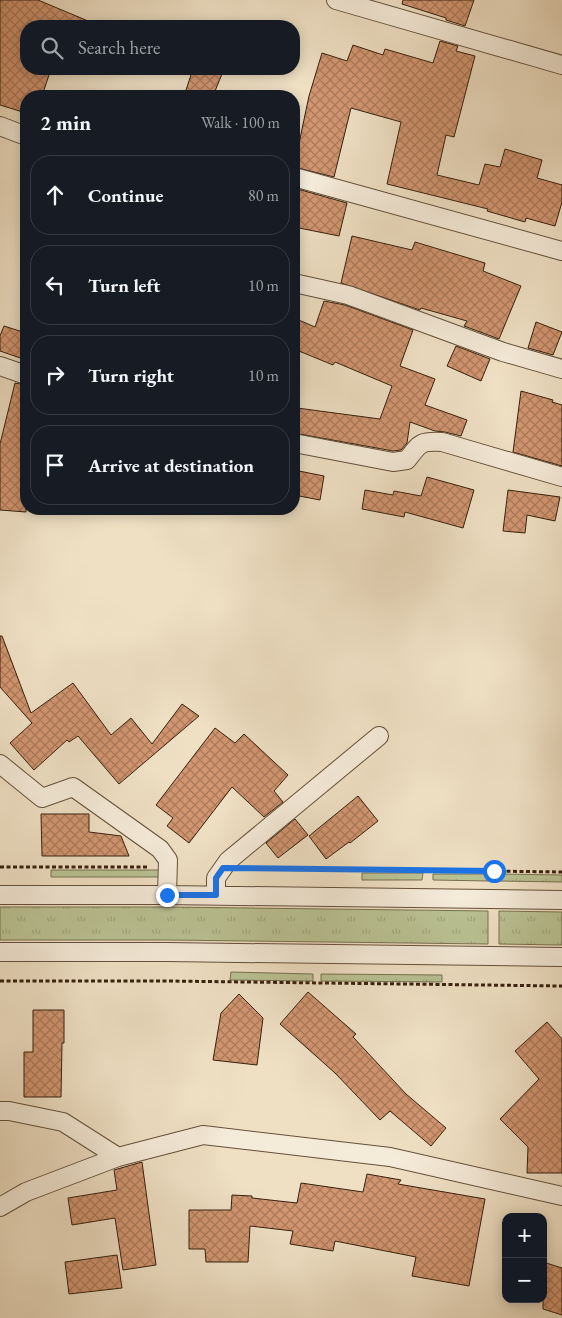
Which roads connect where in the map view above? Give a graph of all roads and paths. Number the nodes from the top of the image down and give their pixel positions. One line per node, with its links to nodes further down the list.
1 (336, 0): 2 (street)
2 (562, 65)
3 (0, 126): 4 (street)
4 (20, 134)
5 (300, 179): 6 (street)
6 (562, 251)
7 (300, 284): 9 (street)
8 (0, 366): 10 (street)
9 (562, 370)
10 (20, 373)
11 (300, 444): 12 (street)
12 (562, 477)
13 (379, 736): 17 (street)
14 (0, 764): 16 (street)
15 (0, 867): 16 (path)
16 (168, 867): 20 (street)
17 (223, 868): 18 (path); 21 (street)
18 (562, 872)
19 (0, 894): 20 (street)
20 (167, 895): 21 (street)
21 (216, 895): 22 (street)
22 (562, 900)
23 (0, 952): 24 (street)
24 (562, 957)
25 (0, 981): 26 (path)
26 (562, 986)
27 (0, 1111): 28 (street)
28 (118, 1156): 29 (street); 30 (street)
29 (562, 1196)
30 (0, 1207)

